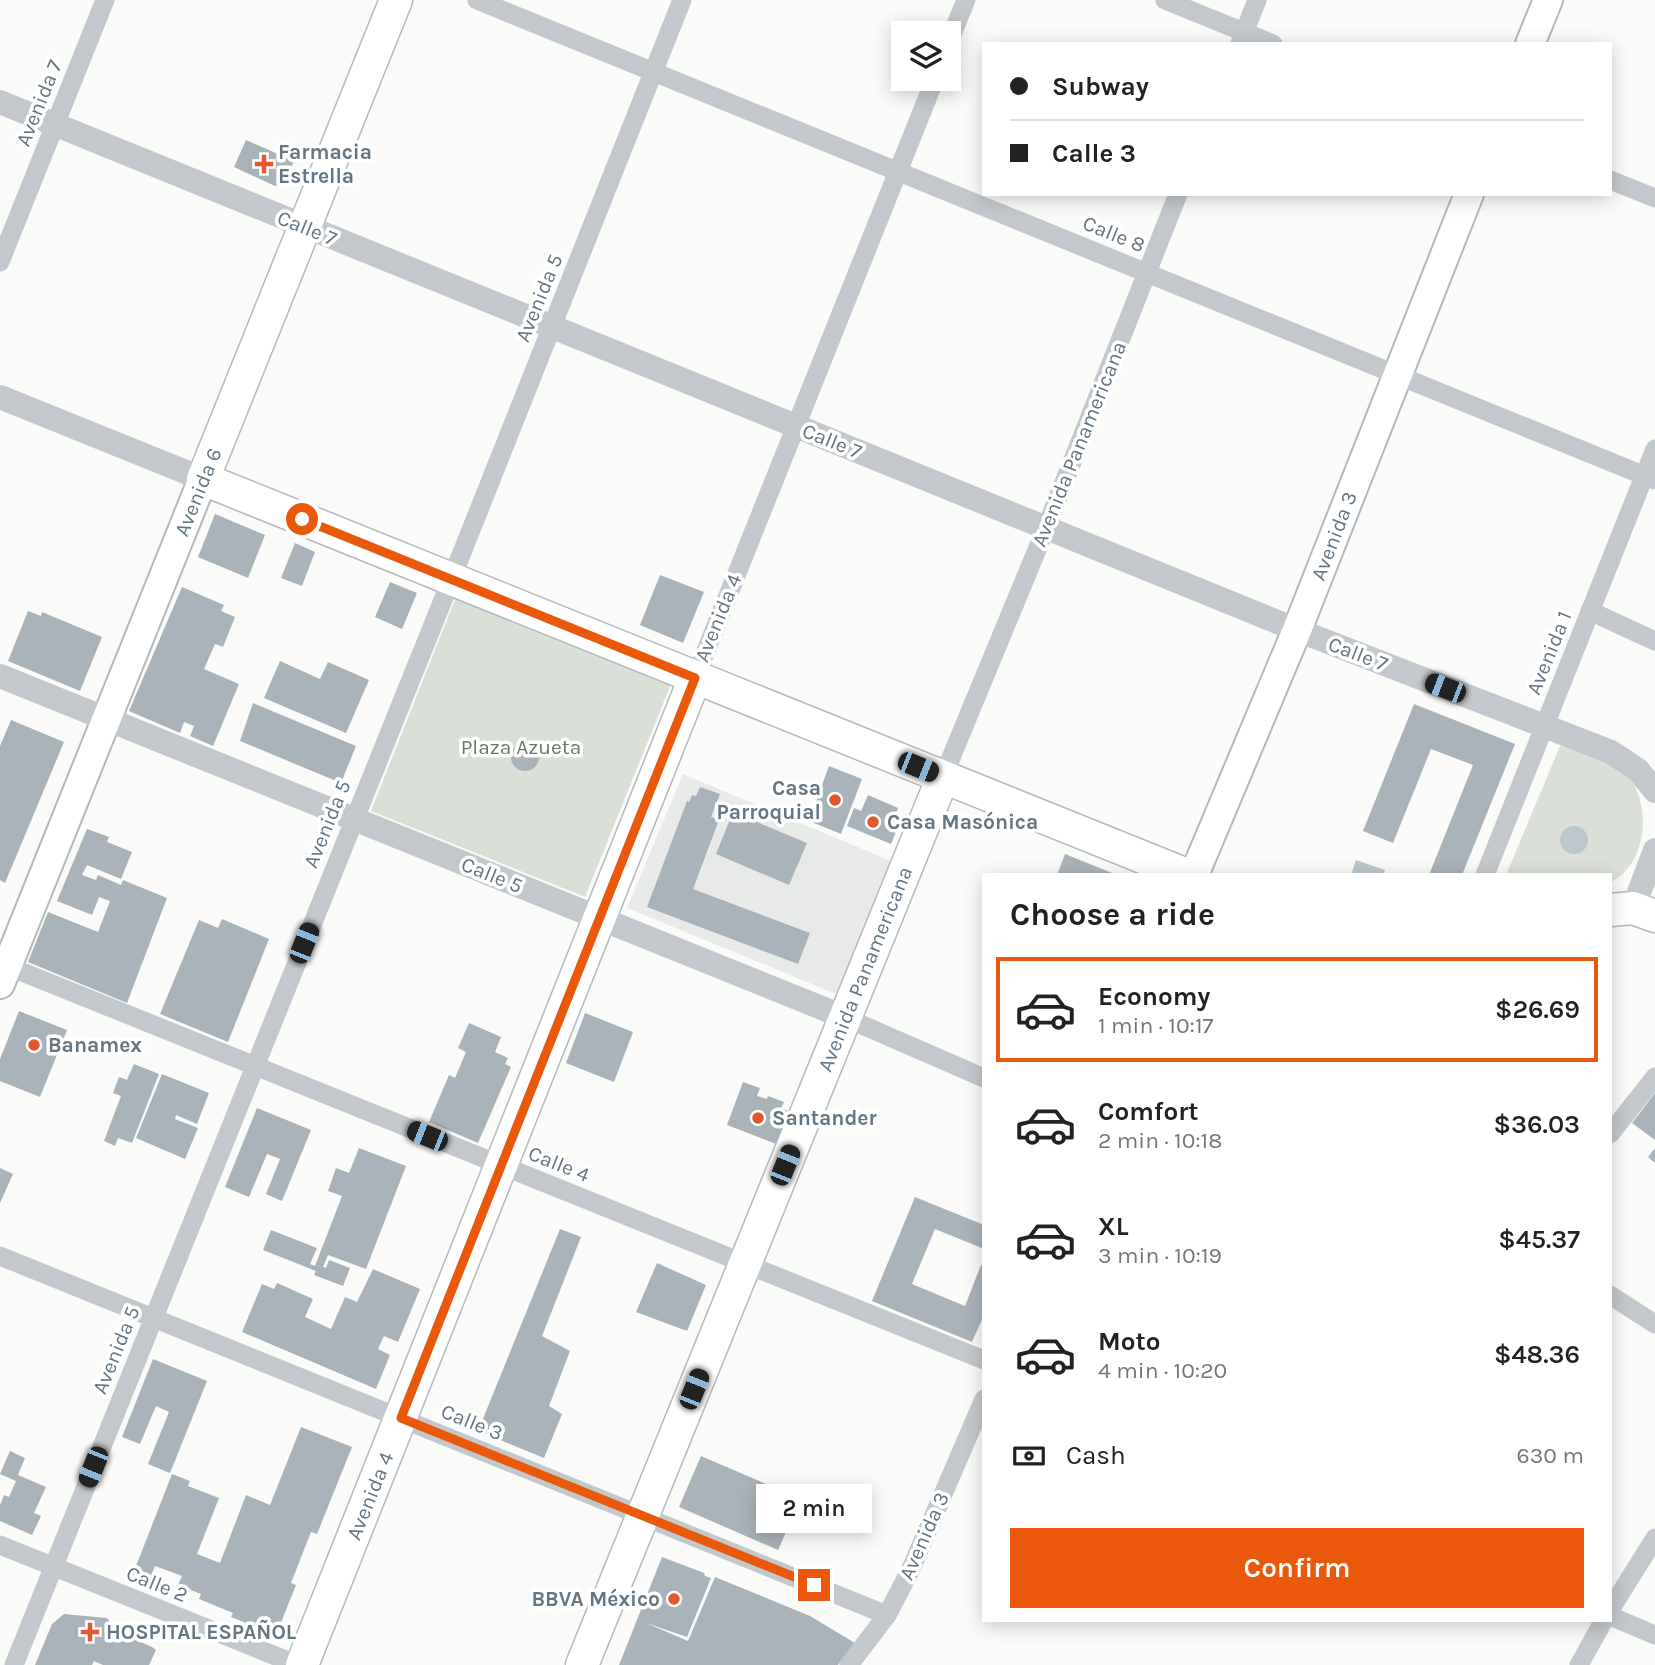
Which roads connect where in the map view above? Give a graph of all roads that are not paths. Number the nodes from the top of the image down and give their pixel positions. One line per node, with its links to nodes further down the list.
1 (105, 0): 16 (street, Avenida 7)
2 (396, 0): 22 (main road, Avenida 6)
3 (477, 0): 13 (street, Calle 8)
4 (682, 0): 13 (street, Avenida 5)
5 (966, 0): 9 (street)
6 (1165, 0): 10 (street)
7 (1257, 0): 10 (street)
8 (1548, 0): 12 (main road)
9 (957, 21)
10 (1242, 38): 11 (street)
11 (1263, 42)
12 (1531, 42)
13 (653, 71): 17 (street, Calle 8); 25 (street, Avenida 5)
14 (930, 91): 17 (street, Avenida 4)
15 (0, 102): 16 (street, Calle 7)
16 (54, 125): 22 (street, Calle 7); 23 (street, Avenida 7)
17 (898, 171): 24 (street, Calle 8); 28 (street, Avenida 4)
18 (1612, 181): 21 (street)
19 (1177, 196): 24 (street, Avenida Panamericana)
20 (1468, 196): 26 (main road, Avenida 3)
21 (1655, 198)
22 (304, 227): 25 (street, Calle 7); 31 (main road, Avenida 6)
23 (0, 262)
24 (1147, 272): 26 (street, Calle 8); 32 (street, Avenida Panamericana)
25 (552, 328): 28 (street, Calle 7); 33 (street, Avenida 5)
26 (1397, 374): 30 (street, Calle 8); 35 (main road, Avenida 3)
27 (0, 397): 31 (street)
28 (794, 426): 32 (street, Calle 7); 38 (street, Avenida 4)
29 (1655, 449): 30 (street, Avenida 1)
30 (1650, 477): 34 (street, Avenida 1)
31 (203, 479): 33 (main road); 39 (main road, Avenida 6)
32 (1046, 528): 35 (street, Calle 7); 41 (street, Avenida Panamericana)
33 (452, 580): 38 (main road); 43 (street, Avenida 5)
34 (1590, 611): 36 (street); 40 (street, Avenida 1)
35 (1297, 630): 40 (street, Calle 7); 46 (main road, Avenida 3)
36 (1655, 641)
37 (0, 676): 39 (street, Calle 5)
38 (695, 678): 41 (main road); 49 (main road, Avenida 4)
39 (106, 719): 43 (street, Calle 5); 50 (main road, Avenida 6)
40 (1544, 727): 42 (street, Calle 7); 47 (street, Avenida 1)
41 (943, 777): 45 (main road); 51 (main road, Avenida Panamericana)
42 (1655, 791)
43 (353, 819): 49 (street, Calle 5); 52 (street, Avenida 5)
44 (1655, 849): 48 (street)
45 (1182, 873)
46 (1195, 873)
47 (1486, 873)
48 (1633, 911)
49 (600, 919): 51 (street, Calle 5); 56 (main road, Avenida 4)
50 (2, 971): 52 (street, Calle 4)
51 (844, 1017): 53 (street, Calle 5); 58 (main road, Avenida Panamericana)
52 (254, 1066): 56 (street, Calle 4); 60 (street, Avenida 5)
53 (982, 1077)
54 (1655, 1077): 55 (street)
55 (1612, 1131)
56 (501, 1166): 58 (street, Calle 4); 64 (main road, Avenida 4)
57 (0, 1256): 60 (street, Calle 3)
58 (744, 1263): 62 (street, Calle 4); 65 (main road, Avenida Panamericana)
59 (1612, 1296): 61 (street)
60 (153, 1318): 64 (street, Calle 3); 68 (street, Avenida 5)
61 (1655, 1324)
62 (982, 1359)
63 (982, 1404): 70 (street, Avenida 3)
64 (401, 1418): 65 (street, Calle 3); 75 (main road, Avenida 4)
65 (642, 1515): 70 (street, Calle 3); 76 (main road, Avenida Panamericana)
66 (1655, 1538): 69 (street)
67 (0, 1545): 68 (street, Calle 2)
68 (53, 1566): 74 (street, Avenida 5); 75 (street, Calle 2)
69 (1612, 1606)
70 (887, 1615): 77 (street, Avenida 3)
71 (1612, 1617): 73 (street)
72 (1603, 1622): 78 (street)
73 (1655, 1635)
74 (14, 1665)
75 (300, 1665)
76 (582, 1665)
77 (849, 1665)
78 (1579, 1665)

